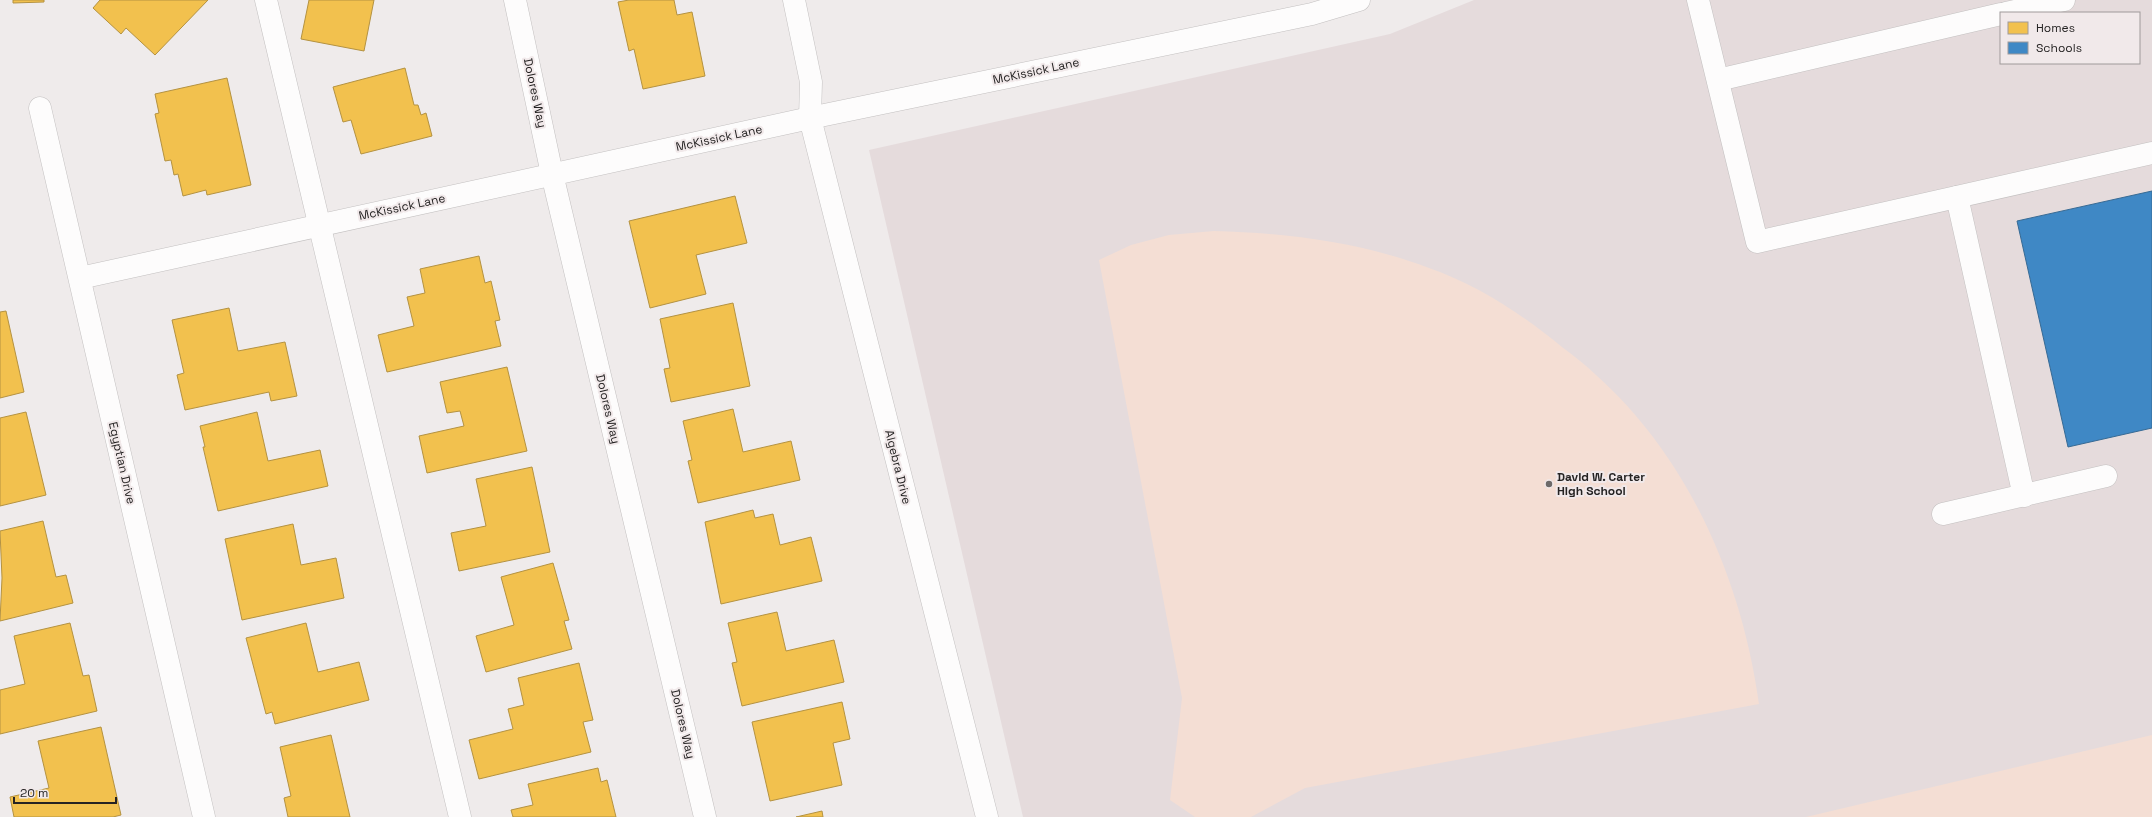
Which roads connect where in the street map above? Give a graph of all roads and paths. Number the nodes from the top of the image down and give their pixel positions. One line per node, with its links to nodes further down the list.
1 (266, 0): 15 (street)
2 (515, 0): 13 (street, Dolores Way)
3 (794, 0): 11 (street, Algebra Drive)
4 (1359, 0): 11 (street, McKissick Lane)
5 (1698, 0): 9 (street)
6 (2064, 0): 7 (street)
7 (2010, 12)
8 (2000, 14): 9 (street)
9 (1718, 80): 14 (street)
10 (40, 108): 16 (street, Egyptian Drive)
11 (810, 118): 13 (street, McKissick Lane); 23 (street, Algebra Drive)
12 (2152, 153): 14 (street)
13 (552, 174): 15 (street, McKissick Lane); 22 (street, Dolores Way)
14 (1957, 197): 18 (street)
15 (318, 225): 16 (street, McKissick Lane); 21 (street)
16 (80, 278): 20 (street, Egyptian Drive)
17 (2106, 476): 18 (street)
18 (2024, 496): 19 (street)
19 (1943, 514)
20 (204, 817)
21 (460, 817)
22 (705, 817)
23 (987, 817)

